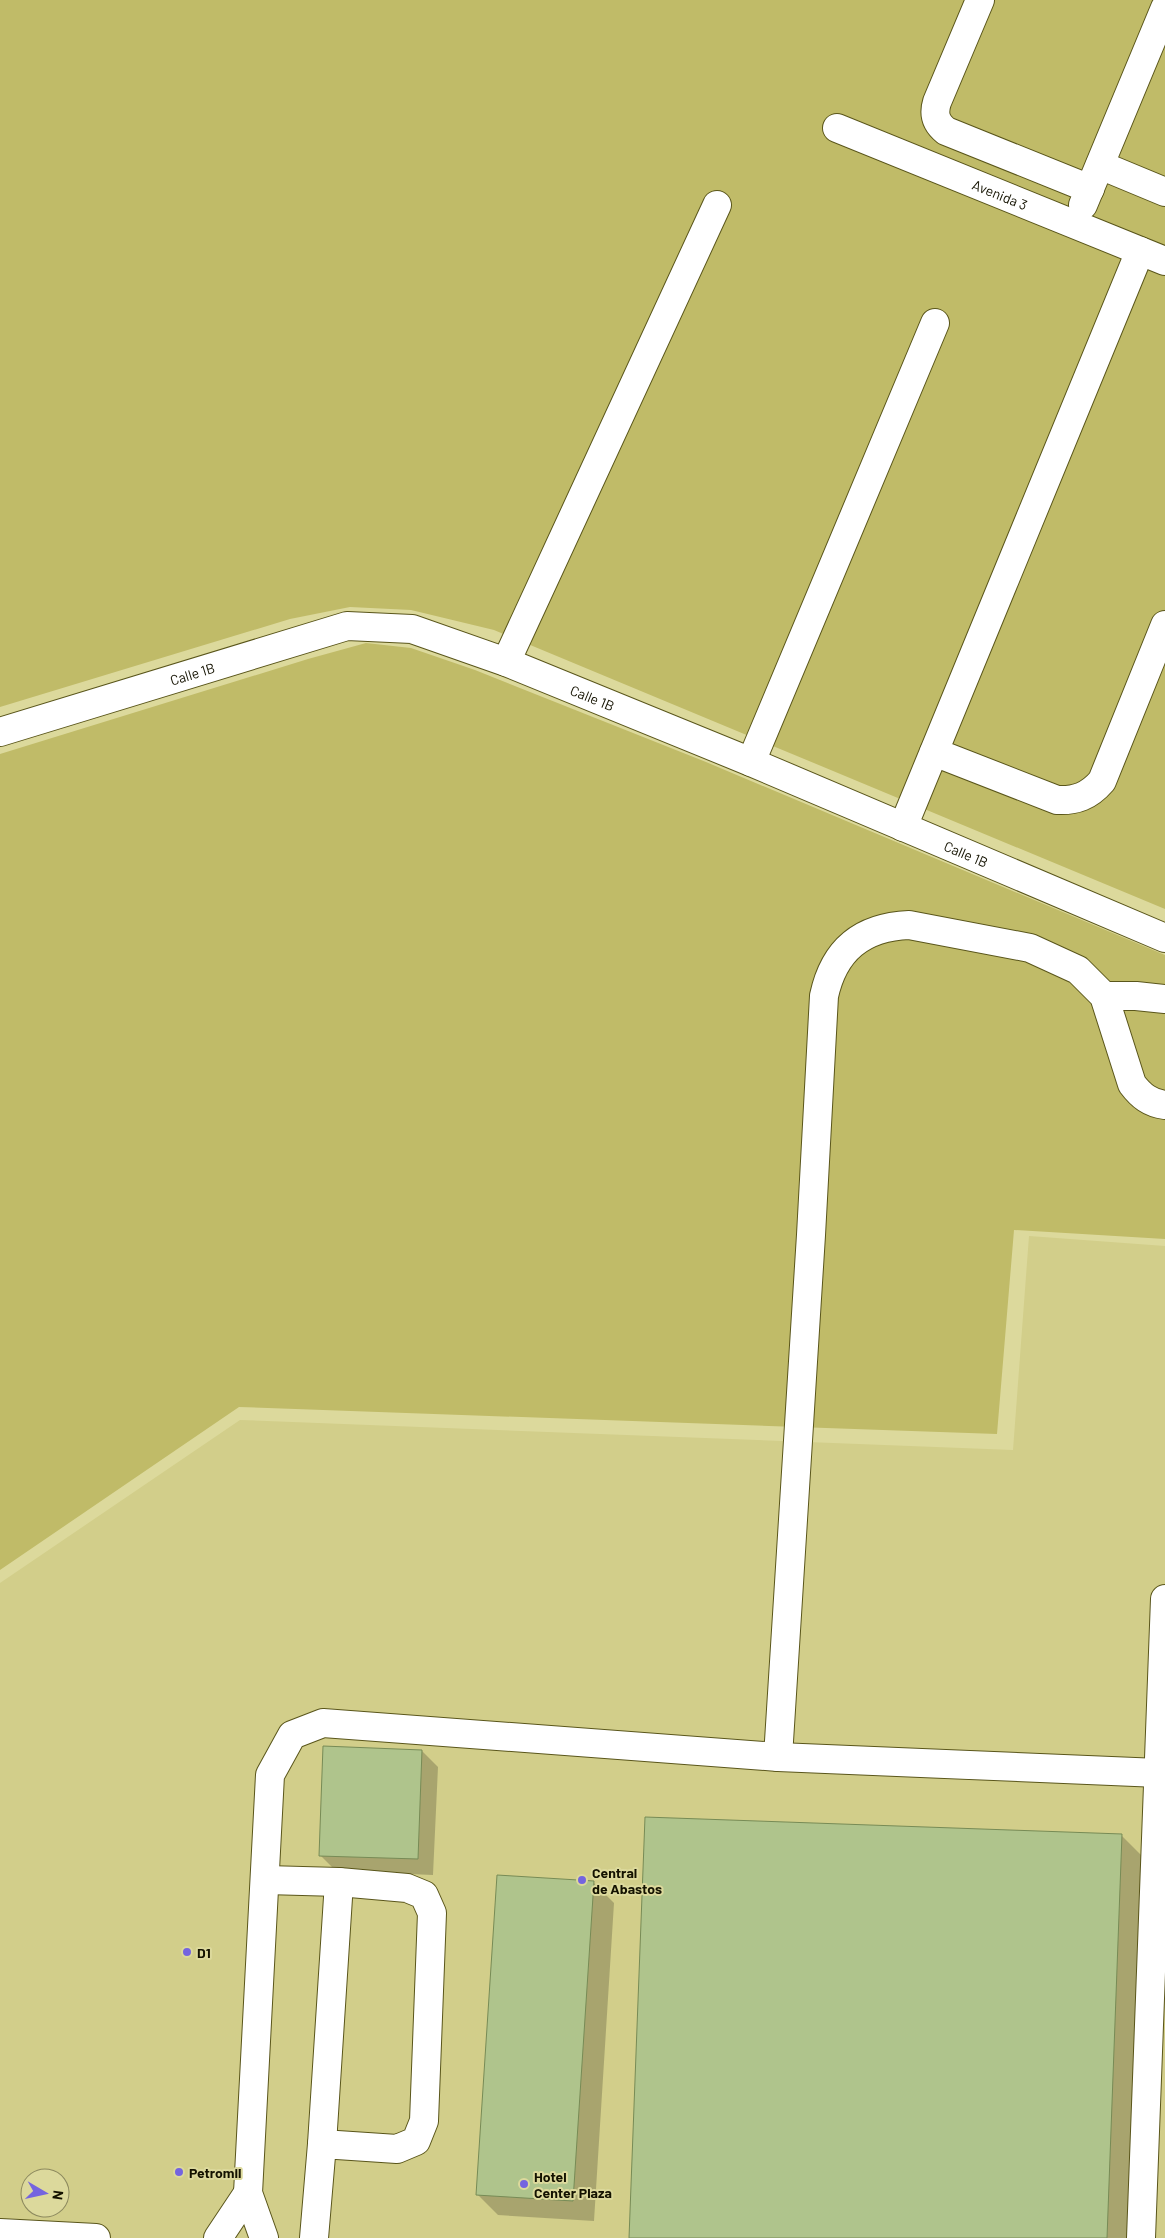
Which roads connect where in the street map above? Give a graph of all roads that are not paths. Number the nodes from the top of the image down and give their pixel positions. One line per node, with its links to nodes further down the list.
1 (980, 0): 4 (street)
2 (1165, 8): 4 (street)
3 (837, 128): 7 (street, Avenida 3)
4 (1095, 177): 5 (street); 7 (street)
5 (1165, 192)
6 (717, 205): 12 (street)
7 (1075, 224): 8 (street, Avenida 3)
8 (1140, 251): 9 (street, Avenida 3); 14 (street)
9 (1165, 261)
10 (935, 323): 15 (street)
11 (1165, 625): 14 (street)
12 (506, 662): 13 (street, Calle 1B); 15 (street, Calle 1B)
13 (0, 732)
14 (934, 752): 16 (street)
15 (751, 762): 16 (street, Calle 1B)
16 (903, 827): 17 (street, Calle 1B)
17 (1165, 938)
18 (1104, 996): 19 (street); 20 (street); 22 (street)
19 (1165, 999)
20 (1165, 1105)
21 (1165, 1599): 23 (street)
22 (778, 1756): 23 (street); 24 (street)
23 (1158, 1773): 33 (street)
24 (266, 1880): 25 (street); 27 (street)
25 (339, 1882): 26 (street); 26 (street)
26 (322, 2144): 32 (street)
27 (248, 2193): 30 (street); 31 (street)
28 (0, 2233): 29 (street)
29 (96, 2238)
30 (218, 2238)
31 (264, 2238)
32 (314, 2238)
33 (1141, 2238)

